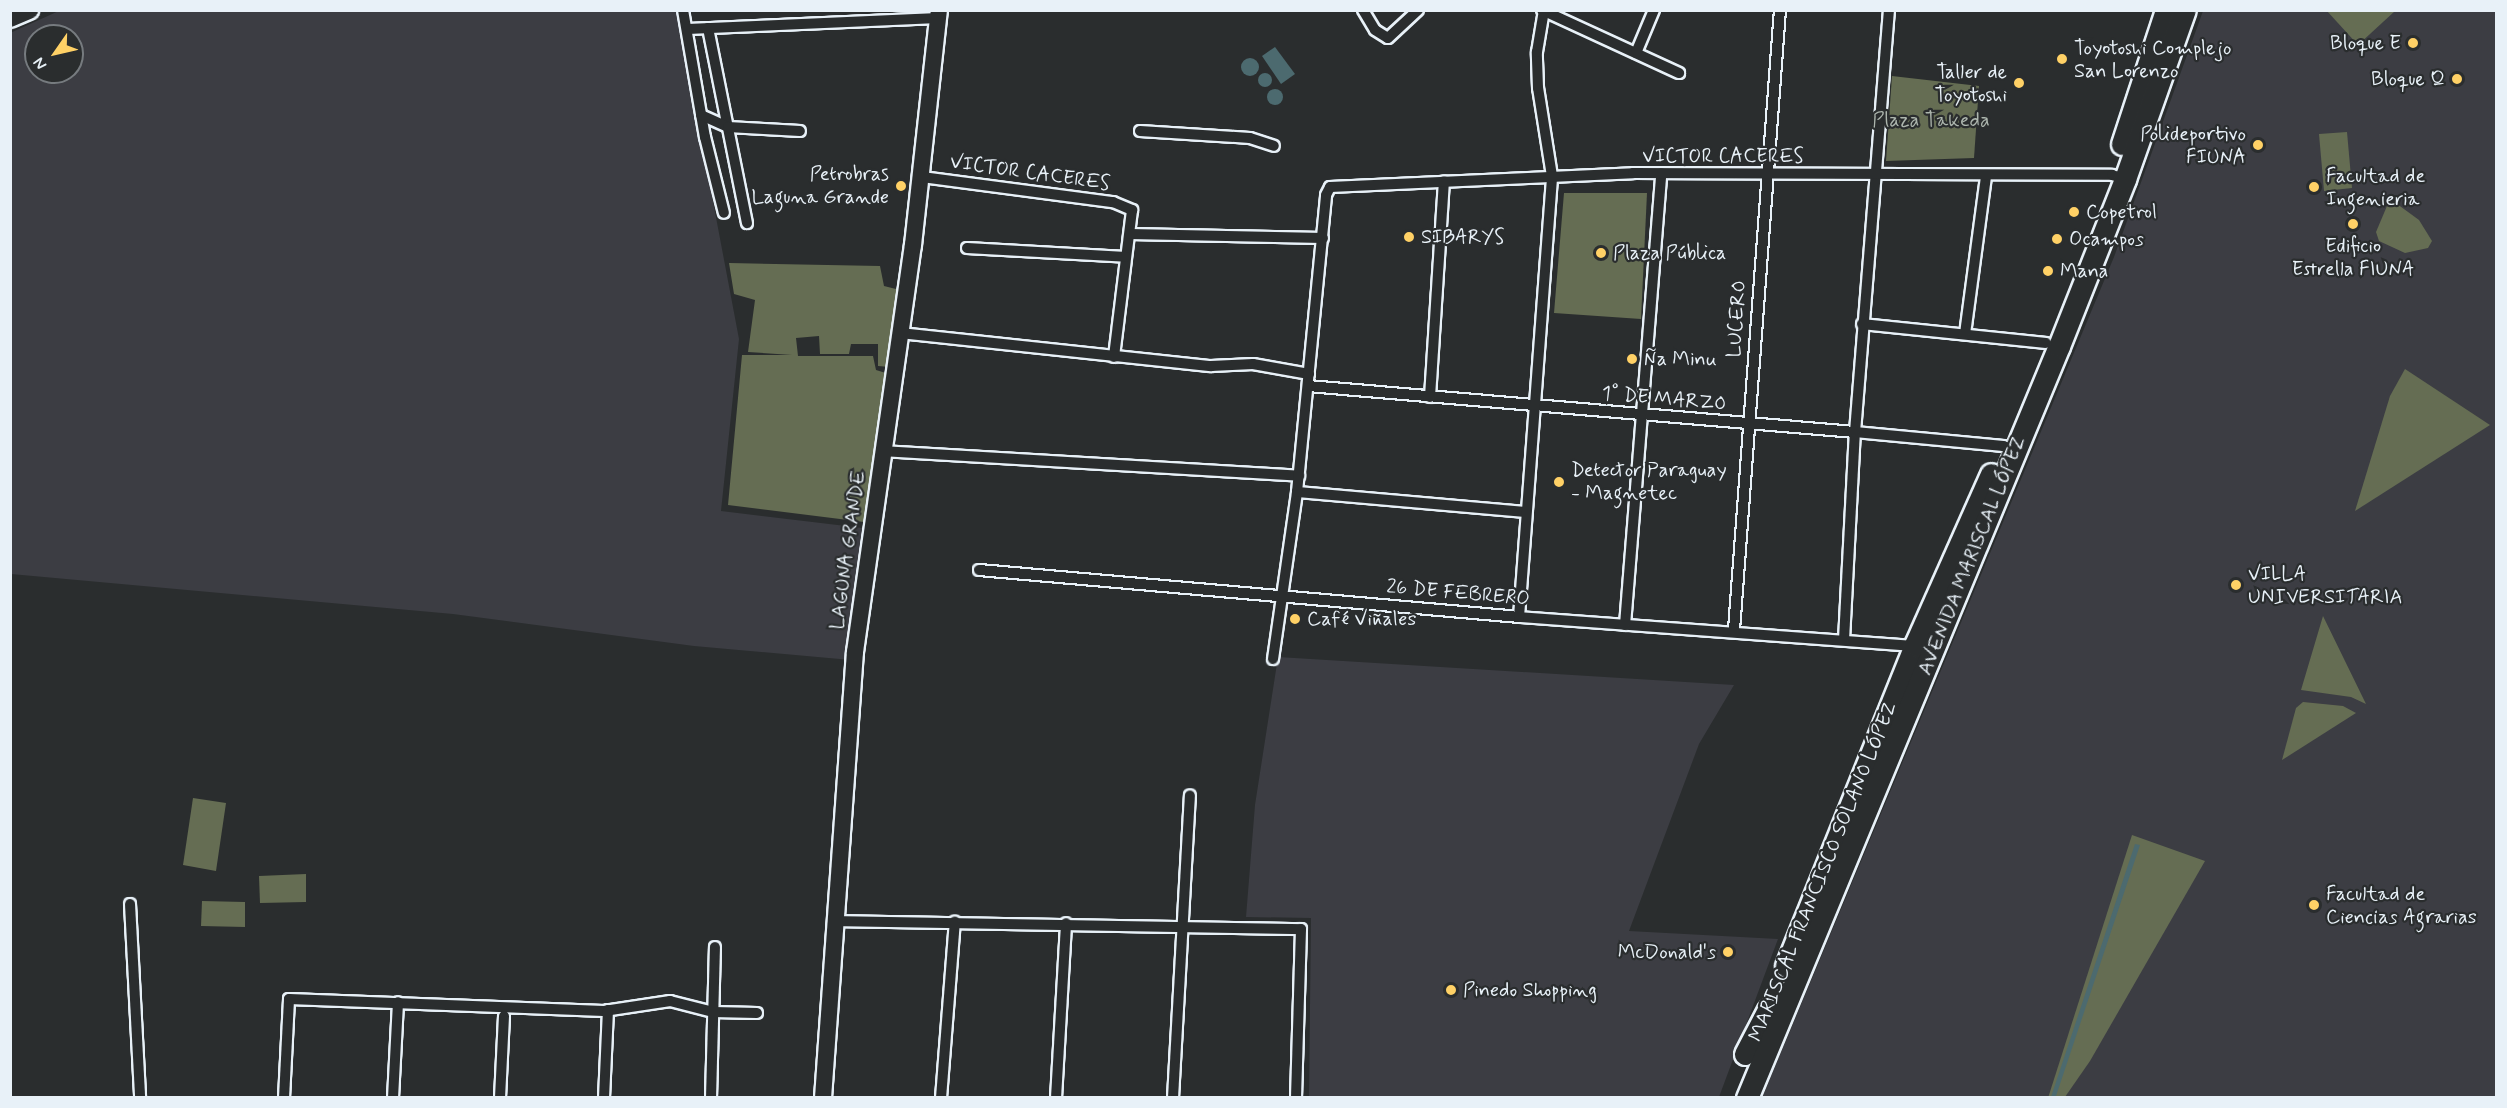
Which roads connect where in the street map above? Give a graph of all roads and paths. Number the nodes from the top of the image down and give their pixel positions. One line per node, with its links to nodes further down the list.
1 (28, 10): 12 (main road)
2 (683, 10): 13 (street)
3 (1363, 10): 4 (street)
4 (1418, 10)
5 (1654, 10): 15 (street)
6 (1780, 10): 23 (street, LUCERO)
7 (1888, 10): 24 (street)
8 (2166, 10): 28 (highway)
9 (2185, 10): 28 (highway, AVENIDA MARISCAL LÓPEZ)
10 (1544, 11): 15 (street); 25 (street)
11 (939, 14): 14 (street); 26 (main road, LAGUNA GRANDE)
12 (10, 18)
13 (687, 28): 14 (street); 17 (street)
14 (708, 28): 18 (street)
15 (1636, 52): 16 (street)
16 (1679, 74)
17 (701, 115): 18 (street); 30 (street)
18 (728, 127): 20 (street); 31 (street)
19 (1140, 131): 21 (street)
20 (800, 132)
21 (1274, 146)
22 (1661, 173): 23 (street, VICTOR CACERES); 25 (street, VICTOR CACERES); 45 (street)
23 (1767, 175): 24 (street, VICTOR CACERES); 46 (street, LUCERO)
24 (1876, 175): 27 (street, VICTOR CACERES); 36 (street)
25 (1552, 176): 29 (street, VICTOR CACERES); 44 (street)
26 (922, 177): 32 (street, VICTOR CACERES); 37 (main road, LAGUNA GRANDE)
27 (1986, 177): 28 (street, VICTOR CACERES); 38 (street)
28 (2118, 177): 39 (highway); 48 (highway, AVENIDA MARISCAL LÓPEZ)
29 (1444, 181): 33 (street, VICTOR CACERES); 43 (street)
30 (724, 213)
31 (747, 223)
32 (1130, 234): 33 (street); 35 (street)
33 (1323, 238): 41 (street)
34 (967, 248): 35 (street)
35 (1126, 257): 40 (street)
36 (1862, 324): 38 (street); 47 (street)
37 (900, 333): 40 (street); 49 (main road, LAGUNA GRANDE)
38 (1965, 334): 39 (street)
39 (2046, 343): 48 (highway)
40 (1114, 357): 41 (street)
41 (1309, 374): 42 (street)
42 (1308, 386): 43 (street, 1° DE MARZO); 50 (street)
43 (1430, 397): 44 (street, 1° DE MARZO)
44 (1534, 406): 45 (street, 1° DE MARZO); 52 (street)
45 (1644, 416): 46 (street, 1° DE MARZO); 56 (street)
46 (1747, 424): 47 (street, 1° DE MARZO); 57 (street, LUCERO)
47 (1855, 432): 48 (street, 1° DE MARZO); 58 (street)
48 (2010, 448): 59 (highway, AVENIDA MARISCAL LÓPEZ)
49 (882, 451): 50 (street); 63 (main road, LAGUNA GRANDE)
50 (1299, 476): 51 (street)
51 (1297, 492): 52 (street); 54 (street)
52 (1526, 512): 55 (street)
53 (979, 570): 54 (street, 26 DE FEBRERO)
54 (1284, 596): 55 (street, 26 DE FEBRERO); 60 (street)
55 (1519, 617): 56 (street, 26 DE FEBRERO)
56 (1625, 625): 57 (street, 26 DE FEBRERO)
57 (1734, 630): 58 (street, 26 DE FEBRERO)
58 (1844, 640): 59 (street, 26 DE FEBRERO)
59 (1925, 647): 70 (highway, MARISCAL FRANCISCO SOLANO LÓPEZ); 87 (highway, AVENIDA MARISCAL LÓPEZ)
60 (1273, 659)
61 (1190, 795): 66 (street)
62 (130, 904): 75 (street)
63 (836, 921): 64 (street); 81 (main road, LAGUNA GRANDE)
64 (955, 922): 65 (street); 82 (street)
65 (1066, 923): 66 (street); 83 (street)
66 (1182, 924): 84 (street); 85 (street)
67 (715, 947): 71 (street)
68 (398, 1002): 69 (street); 76 (street); 77 (street)
69 (608, 1010): 71 (street); 79 (street)
70 (1768, 1010): 74 (highway); 86 (highway, MARISCAL FRANCISCO SOLANO LÓPEZ)
71 (713, 1012): 72 (street); 80 (street)
72 (757, 1014)
73 (504, 1016): 78 (street)
74 (1745, 1054)
75 (140, 1098)
76 (284, 1098)
77 (393, 1098)
78 (500, 1098)
79 (604, 1098)
80 (711, 1098)
81 (823, 1098)
82 (941, 1098)
83 (1056, 1098)
84 (1173, 1098)
85 (1296, 1098)
86 (1731, 1098)
87 (1747, 1098)

